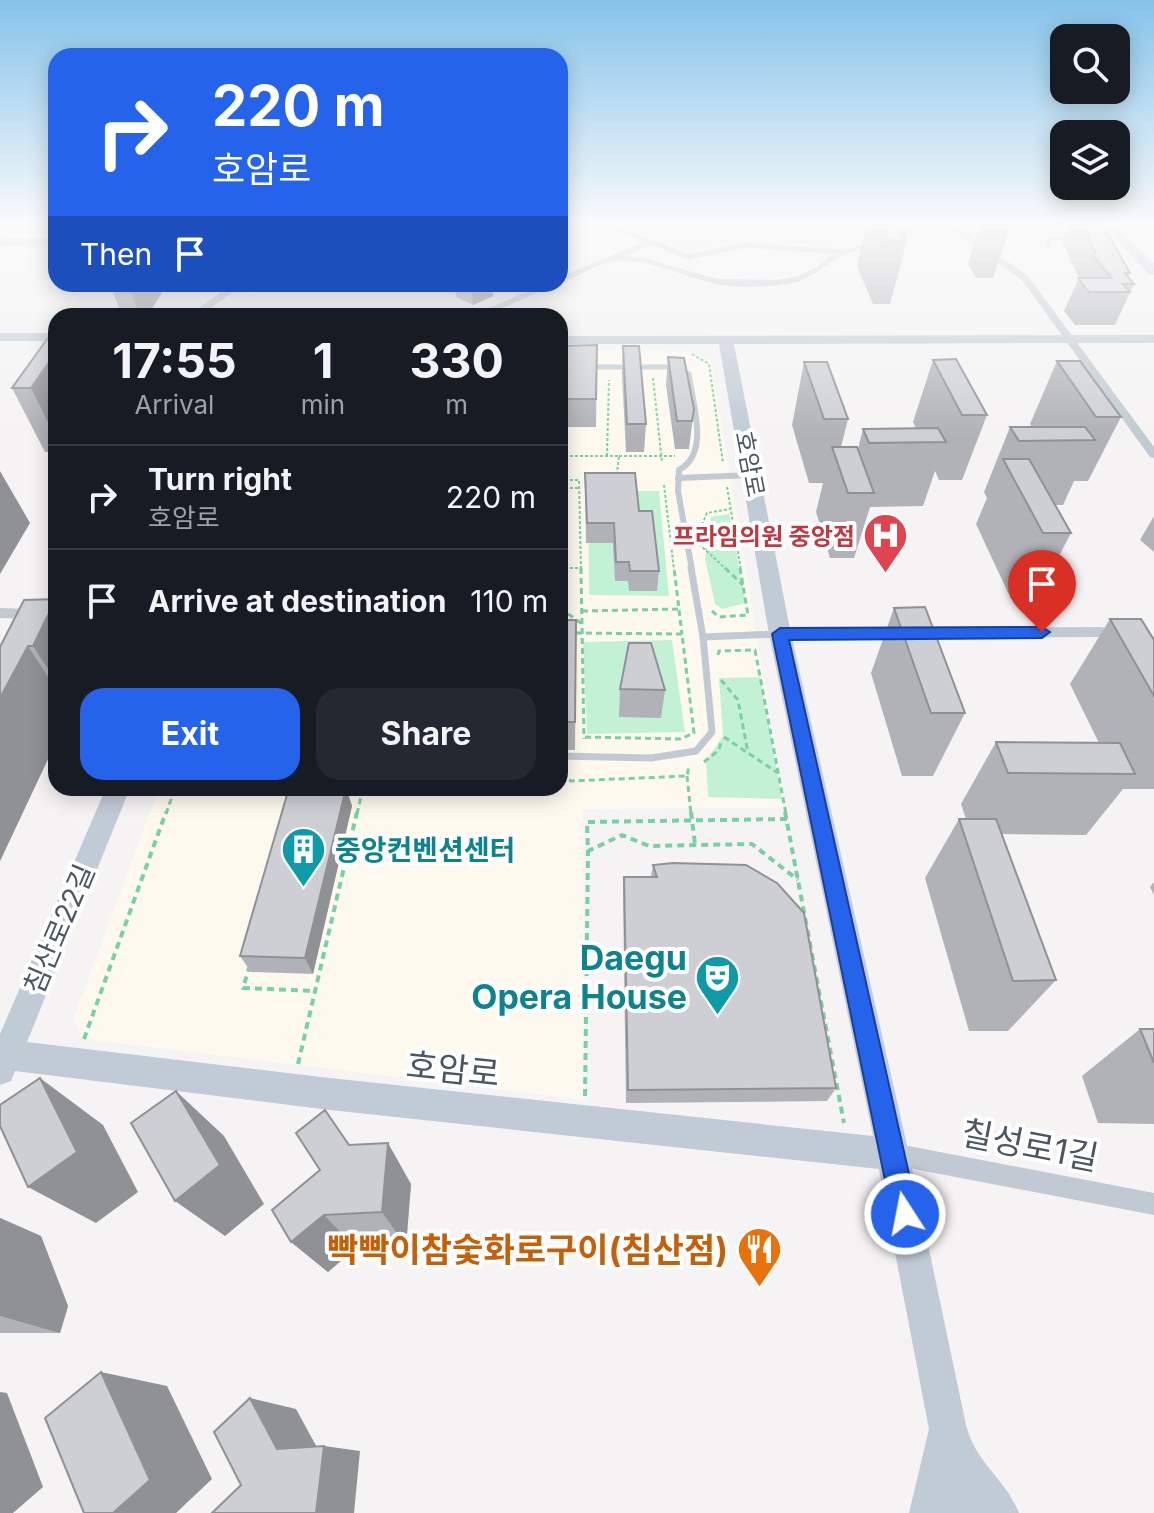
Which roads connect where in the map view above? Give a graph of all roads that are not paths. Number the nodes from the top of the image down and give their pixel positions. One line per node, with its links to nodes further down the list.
1 (524, 296): 3 (street)
2 (1037, 296): 6 (street)
3 (496, 308)
4 (0, 337): 5 (main road)
5 (48, 337)
6 (1067, 339): 7 (main road); 9 (main road); 11 (street)
7 (1154, 339)
8 (568, 340): 9 (main road)
9 (726, 341): 12 (main road, 호암로)
10 (582, 367): 13 (lane)
11 (1154, 455)
12 (753, 475): 13 (lane); 16 (main road, 호암로)
13 (678, 478): 17 (lane)
14 (0, 613): 15 (street)
15 (48, 615)
16 (780, 634): 17 (lane); 18 (street); 22 (main road, 호암로)
17 (703, 637): 19 (lane)
18 (1154, 642)
19 (568, 756)
20 (115, 796): 21 (main road, 침산로22길)
21 (2, 1060): 22 (main road, 호암로)
22 (893, 1154): 23 (street, 칠성로1길); 24 (main road, 호암로)
23 (1154, 1204)
24 (950, 1440): 25 (main road); 26 (main road, 호암로); 27 (main road)
25 (929, 1513)
26 (969, 1513)
27 (999, 1513)

